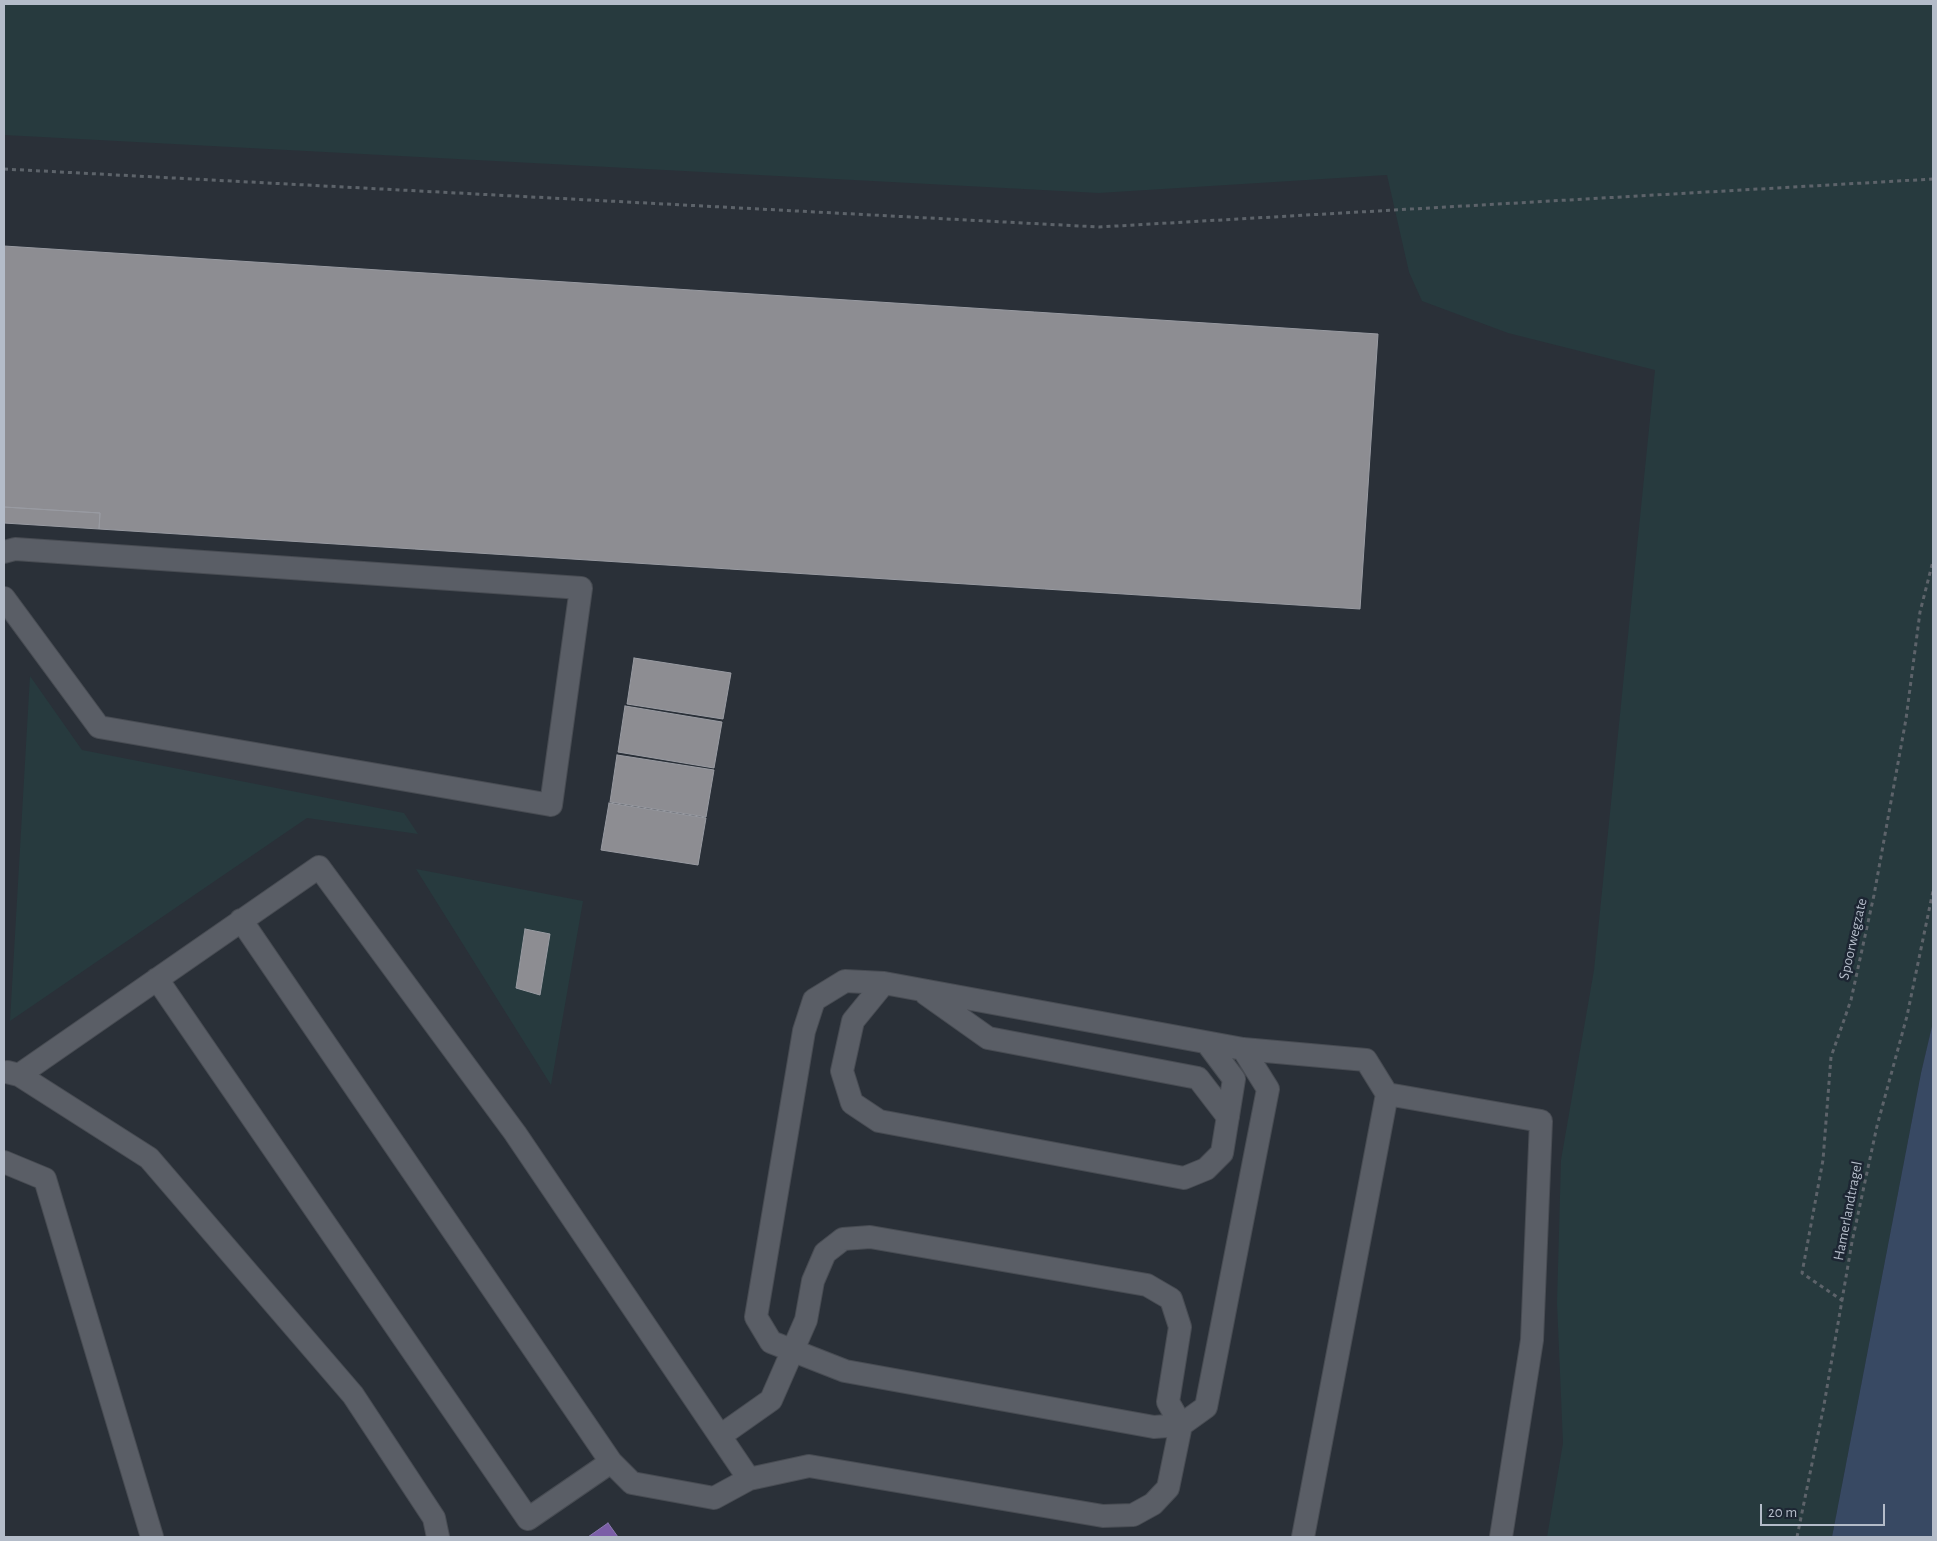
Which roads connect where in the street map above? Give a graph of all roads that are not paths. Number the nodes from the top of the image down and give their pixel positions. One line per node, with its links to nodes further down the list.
1 (4, 552): 2 (lane)
2 (4, 598)
3 (241, 920): 4 (lane); 15 (lane); 16 (lane)
4 (157, 979): 9 (lane); 16 (lane)
5 (884, 983): 6 (lane); 11 (lane); 13 (lane)
6 (921, 990): 7 (lane); 11 (lane)
7 (1207, 1043): 8 (lane); 11 (lane)
8 (1243, 1049): 10 (lane); 14 (lane)
9 (11, 1073): 19 (lane)
10 (1387, 1094): 20 (lane); 21 (lane)
11 (1228, 1116)
12 (4, 1162): 18 (lane)
13 (792, 1351): 14 (lane); 14 (lane); 15 (lane)
14 (1181, 1424): 17 (lane)
15 (720, 1436): 17 (lane)
16 (612, 1462): 17 (lane)
17 (749, 1480)
18 (152, 1537)
19 (438, 1537)
20 (1303, 1537)
21 (1501, 1537)

